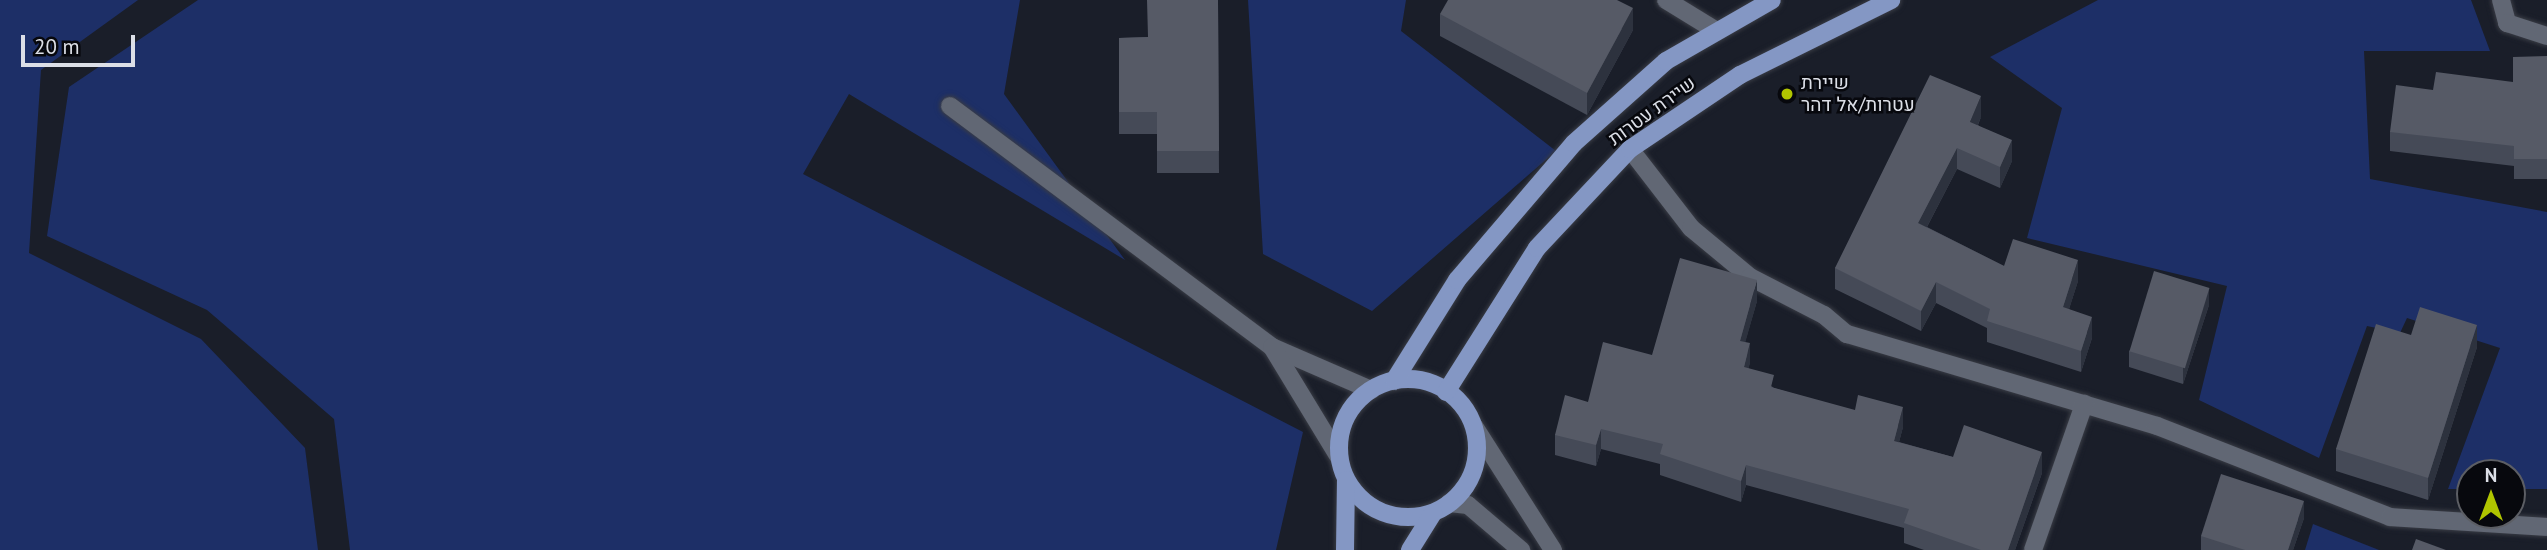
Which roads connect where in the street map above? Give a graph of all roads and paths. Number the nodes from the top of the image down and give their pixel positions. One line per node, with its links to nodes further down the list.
1 (1665, 0): 5 (street)
2 (1772, 0): 5 (main road, שיירת עטרות)
3 (1891, 0): 8 (main road, שיירת עטרות)
4 (2501, 0): 6 (street)
5 (1715, 30): 10 (main road, שיירת עטרות)
6 (2547, 36)
7 (950, 106): 9 (street)
8 (1630, 149): 12 (main road, שיירת עטרות); 13 (street)
9 (1272, 346): 11 (street); 15 (street)
10 (1394, 381): 11 (main road); 12 (main road)
11 (1371, 390): 15 (main road)
12 (1446, 392): 14 (main road)
13 (2084, 404): 19 (street); 24 (street)
14 (1474, 426): 17 (main road); 23 (street)
15 (1339, 457): 16 (main road)
16 (1346, 480): 18 (main road); 20 (main road)
17 (1449, 503): 18 (main road); 22 (street)
18 (1433, 513): 21 (main road)
19 (2547, 527)
20 (1345, 550)
21 (1410, 550)
22 (1521, 550)
23 (1553, 550)
24 (2033, 550)

